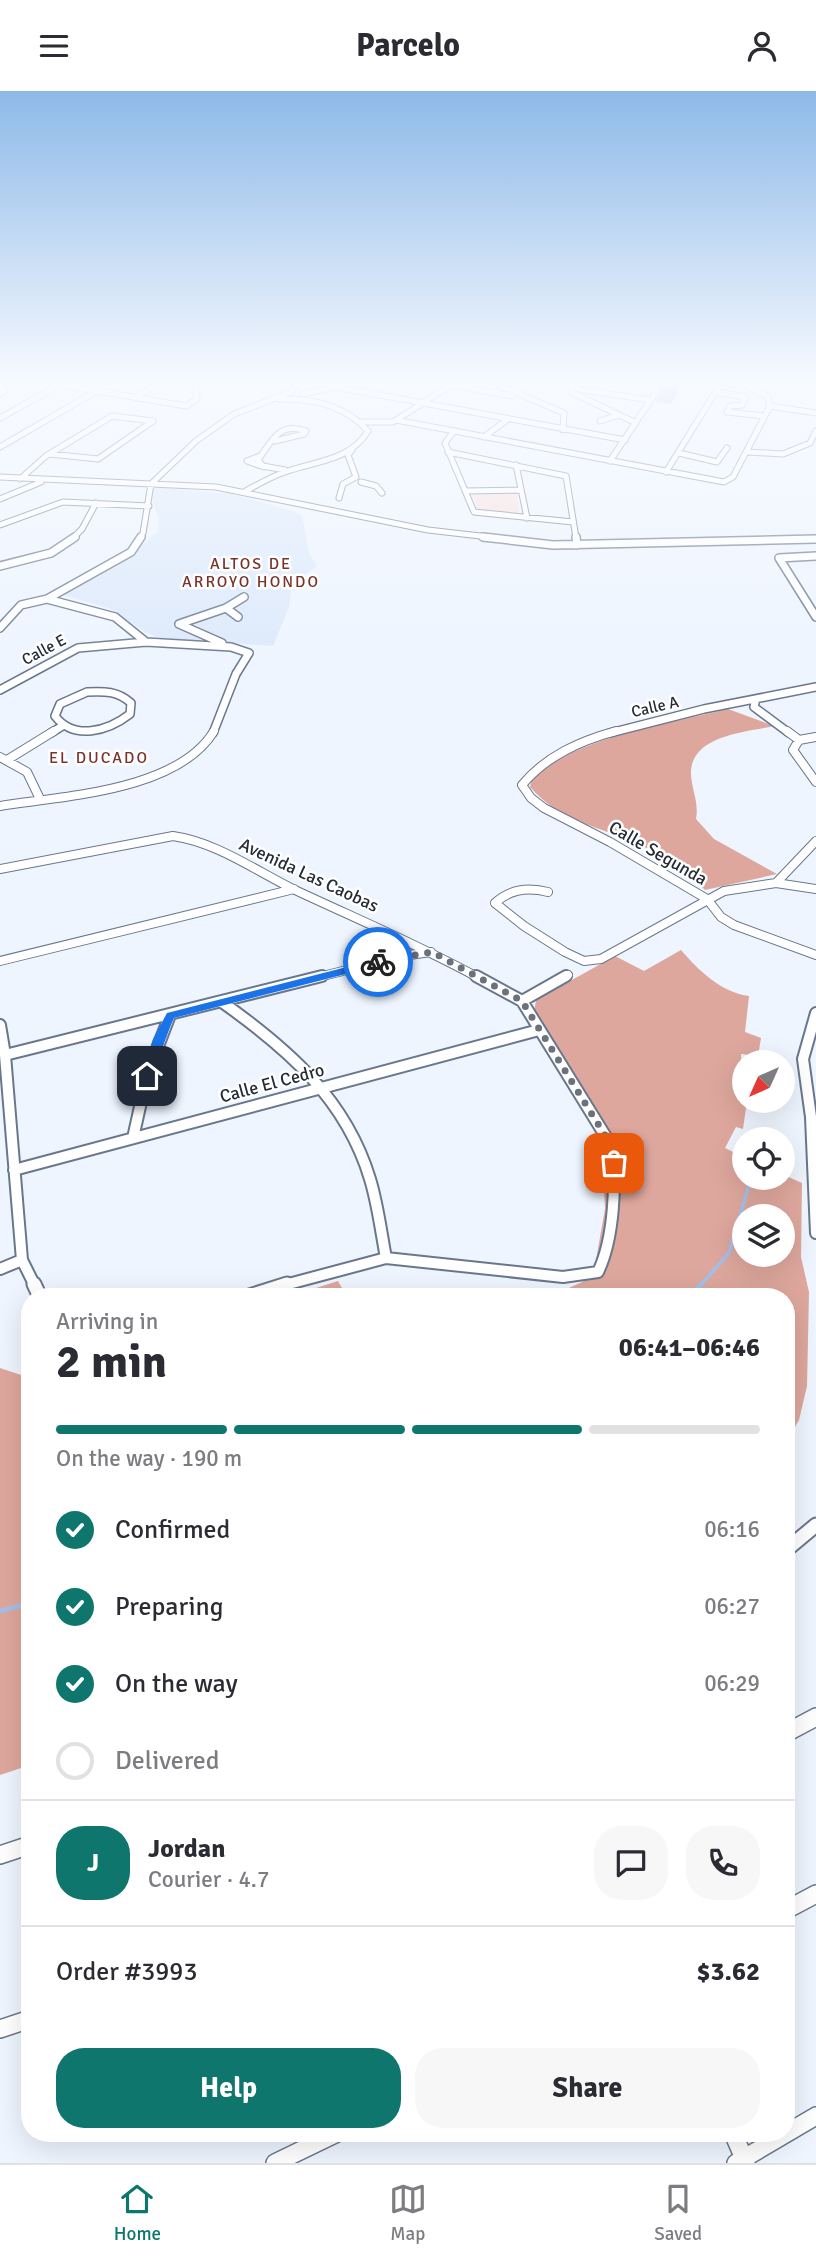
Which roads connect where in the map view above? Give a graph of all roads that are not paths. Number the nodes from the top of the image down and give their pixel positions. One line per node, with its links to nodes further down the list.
1 (39, 480): 2 (street)
2 (47, 480): 12 (street); 18 (street)
3 (156, 480): 12 (street)
4 (268, 480): 15 (street)
5 (357, 480): 17 (street)
6 (361, 480): 16 (street)
7 (460, 480): 14 (street)
8 (518, 480): 13 (street)
9 (567, 480): 22 (street)
10 (704, 480): 11 (street)
11 (730, 480)
12 (151, 484): 15 (street); 20 (street)
13 (520, 490): 14 (street); 21 (street)
14 (465, 491): 21 (street)
15 (244, 492): 25 (street)
16 (382, 493)
17 (338, 498)
18 (0, 499)
19 (96, 503): 20 (street); 23 (street); 27 (street)
20 (149, 506): 29 (street)
21 (527, 518): 22 (street)
22 (573, 522): 25 (street)
23 (0, 525)
24 (815, 541): 25 (street)
25 (577, 545)
26 (816, 556): 32 (street)
27 (0, 566)
28 (244, 597): 30 (street)
29 (47, 599): 33 (street); 34 (street)
30 (226, 608): 31 (street); 35 (street)
31 (238, 617)
32 (816, 617)
33 (0, 628)
34 (146, 642): 35 (street, Calle E); 37 (street, Calle E)
35 (231, 647): 45 (street)
36 (816, 687): 38 (street, Calle A)
37 (0, 690)
38 (756, 699): 41 (street); 44 (street, Calle A)
39 (64, 726): 39 (street); 42 (street)
40 (816, 737): 41 (street)
41 (799, 740): 43 (street)
42 (4, 758): 45 (street)
43 (816, 782)
44 (523, 789): 54 (street, Calle Segunda)
45 (40, 799): 46 (street)
46 (0, 806)
47 (816, 841): 48 (street)
48 (812, 853): 50 (street)
49 (0, 869): 51 (street, Avenida Las Caobas)
50 (776, 883): 52 (street); 54 (street)
51 (294, 889): 55 (street, Avenida Las Caobas); 59 (street)
52 (816, 889)
53 (548, 892): 54 (street)
54 (707, 899): 57 (street, Calle Segunda)
55 (405, 940): 56 (street, Avenida Las Caobas); 58 (street)
56 (432, 952): 58 (street); 61 (street, Avenida Las Caobas)
57 (816, 955)
58 (402, 956): 62 (street)
59 (0, 961)
60 (568, 975): 61 (street)
61 (522, 1001): 66 (street)
62 (222, 1002): 64 (street); 68 (street)
63 (816, 1013): 69 (street)
64 (170, 1015): 67 (street); 70 (street)
65 (0, 1024): 67 (street)
66 (539, 1030): 68 (street, Calle El Cedro); 73 (street)
67 (5, 1055): 71 (street)
68 (323, 1088): 70 (street, Calle El Cedro); 73 (street)
69 (813, 1108): 72 (street)
70 (133, 1138): 71 (street, Calle El Cedro)
71 (14, 1170): 74 (street)
72 (816, 1228)
73 (386, 1258): 77 (street)
74 (22, 1260): 75 (street); 76 (street)
75 (0, 1269)
76 (36, 1288)
77 (275, 1288)
78 (816, 1525): 79 (street)
79 (795, 1542)
80 (816, 1717): 81 (street)
81 (795, 1728)
82 (21, 1848): 83 (street)
83 (0, 1855)
84 (816, 1894): 85 (street)
85 (795, 1905)
86 (21, 2022): 87 (street)
87 (0, 2029)
88 (816, 2116): 89 (street)
89 (795, 2129)
90 (318, 2142): 94 (street)
91 (736, 2142): 93 (street)
92 (773, 2142): 93 (street)
93 (742, 2161)
94 (275, 2163)

